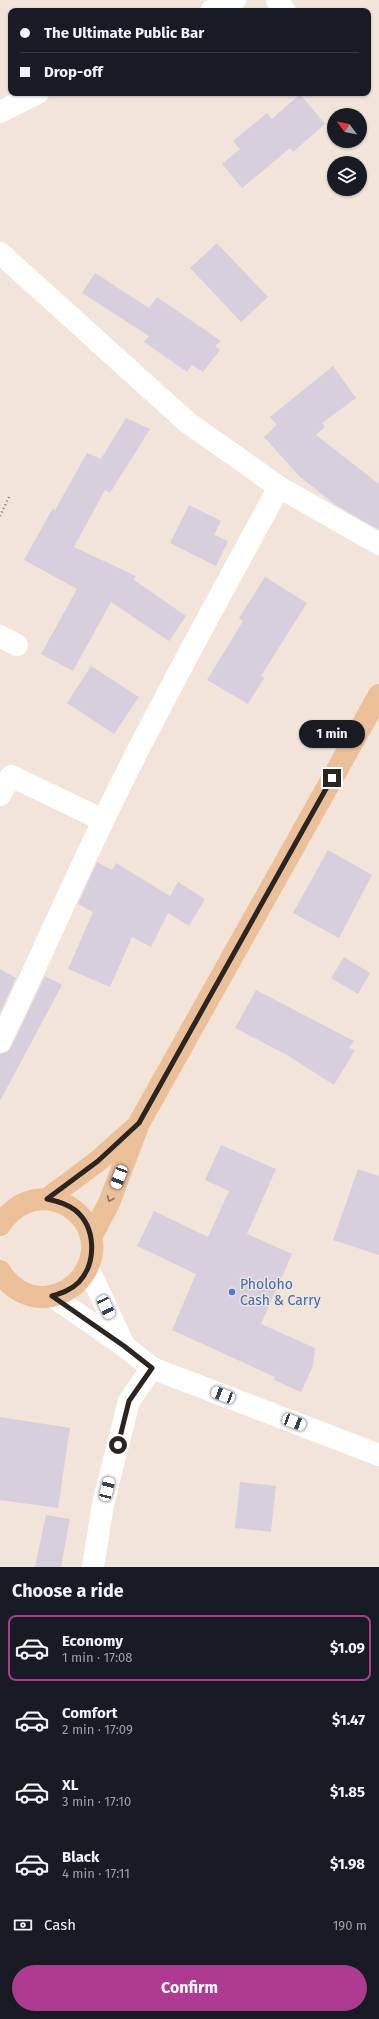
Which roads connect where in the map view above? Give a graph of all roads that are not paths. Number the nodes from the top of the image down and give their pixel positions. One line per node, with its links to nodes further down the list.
1 (235, 0): 2 (street)
2 (218, 8)
3 (32, 96): 4 (street)
4 (0, 112)
5 (0, 253): 6 (street)
6 (279, 487): 7 (street); 10 (street)
7 (379, 544)
8 (379, 696): 12 (main road)
9 (0, 795): 10 (street)
10 (103, 820): 11 (street)
11 (0, 1042)
12 (139, 1123): 13 (main road); 15 (main road, one-way to 15)
13 (47, 1199): 14 (main road); 15 (main road)
14 (0, 1225)
15 (91, 1237): 16 (main road)
16 (88, 1268): 18 (main road); 19 (street)
17 (1, 1276): 18 (main road)
18 (52, 1296): 19 (street)
19 (124, 1346): 20 (street)
20 (152, 1368): 21 (street); 22 (street)
21 (379, 1455)
22 (93, 1567)

